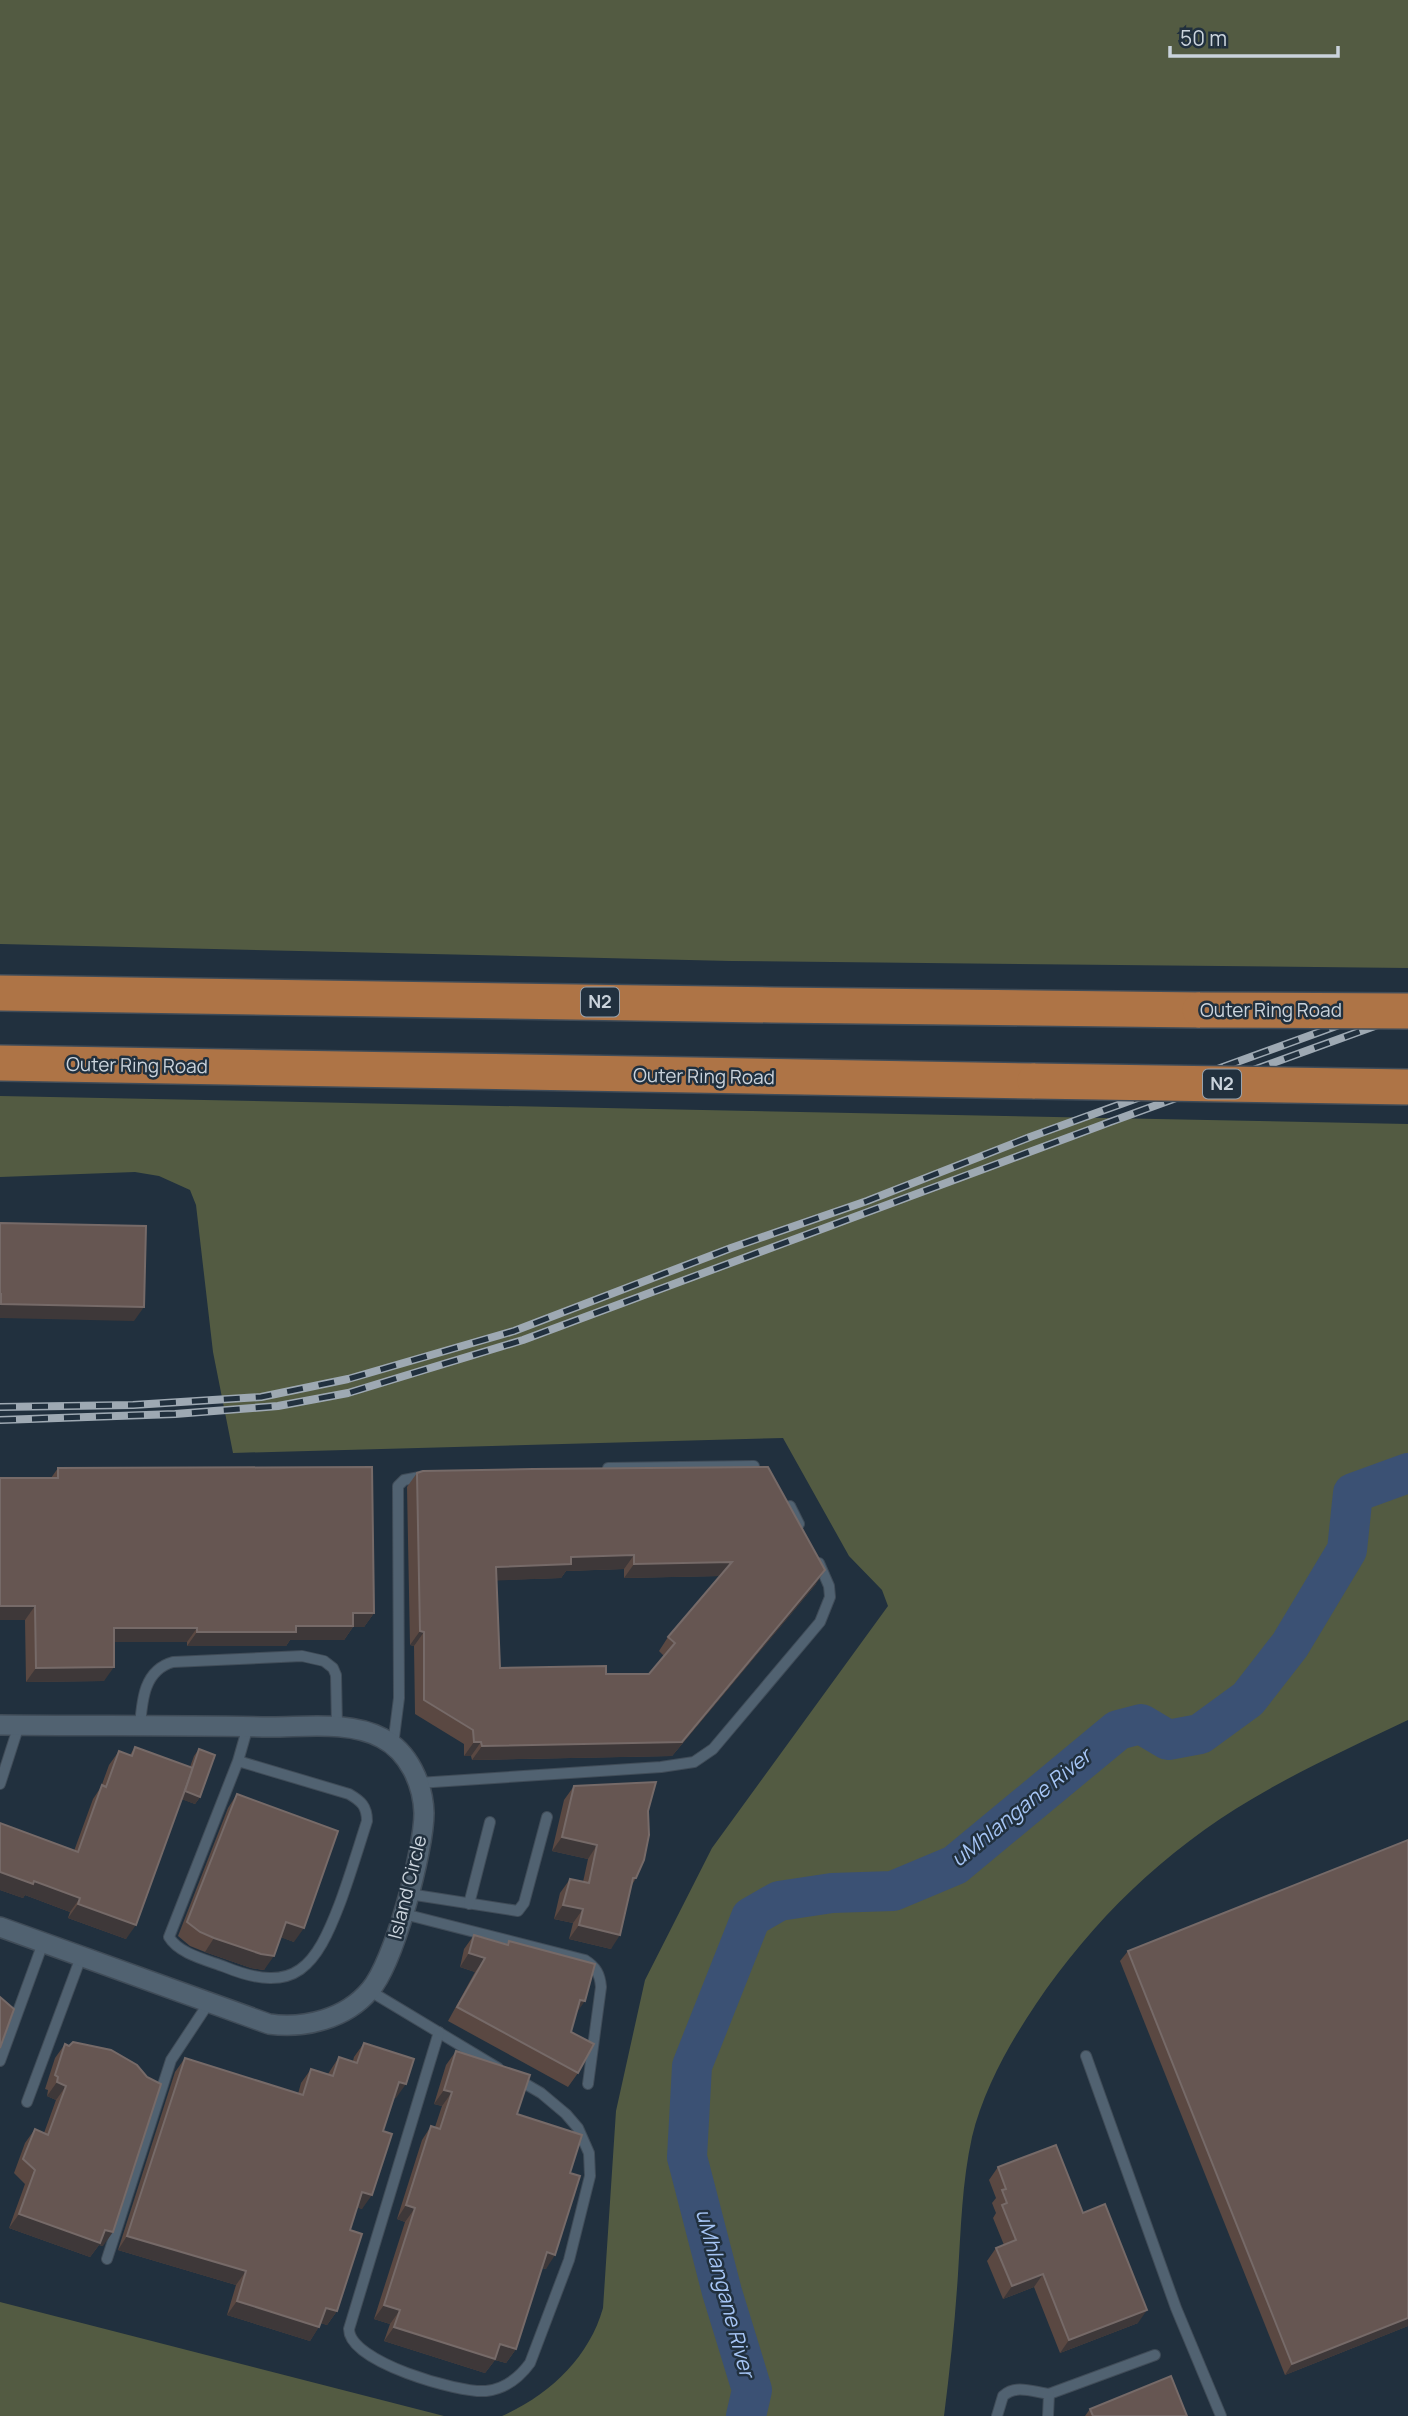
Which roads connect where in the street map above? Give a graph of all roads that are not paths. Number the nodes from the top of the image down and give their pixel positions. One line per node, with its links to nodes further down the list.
1 (0, 992): 2 (highway, Outer Ring Road / N2, bridge)
2 (1408, 1011)
3 (0, 1063): 4 (highway, Outer Ring Road / N2, bridge)
4 (1408, 1087)
5 (754, 1466): 6 (lane)
6 (600, 1469)
7 (431, 1476): 15 (lane)
8 (790, 1506): 9 (lane)
9 (802, 1530)
10 (814, 1553): 17 (lane)
11 (9, 1725): 12 (street); 18 (lane)
12 (140, 1726): 13 (street); 14 (lane)
13 (248, 1726): 14 (street); 16 (lane)
14 (337, 1728): 15 (street)
15 (393, 1745): 17 (street, Island Circle)
16 (238, 1761): 16 (lane)
17 (418, 1783): 21 (street, Island Circle)
18 (0, 1784)
19 (547, 1817): 22 (lane)
20 (490, 1822): 22 (lane)
21 (408, 1894): 22 (lane); 23 (street, Island Circle)
22 (469, 1904)
23 (404, 1914): 27 (street, Island Circle); 32 (lane)
24 (0, 1927): 25 (street, Island Circle)
25 (43, 1943): 26 (street, Island Circle); 31 (lane)
26 (81, 1957): 28 (street, Island Circle); 33 (lane)
27 (370, 1991): 28 (street, Island Circle); 29 (lane)
28 (208, 2004): 34 (lane)
29 (439, 2032): 29 (lane)
30 (1086, 2056): 39 (lane)
31 (0, 2061)
32 (588, 2084)
33 (27, 2102)
34 (107, 2259)
35 (1155, 2355): 36 (lane)
36 (1049, 2394): 37 (lane); 38 (lane)
37 (997, 2416)
38 (1048, 2416)
39 (1221, 2416)

